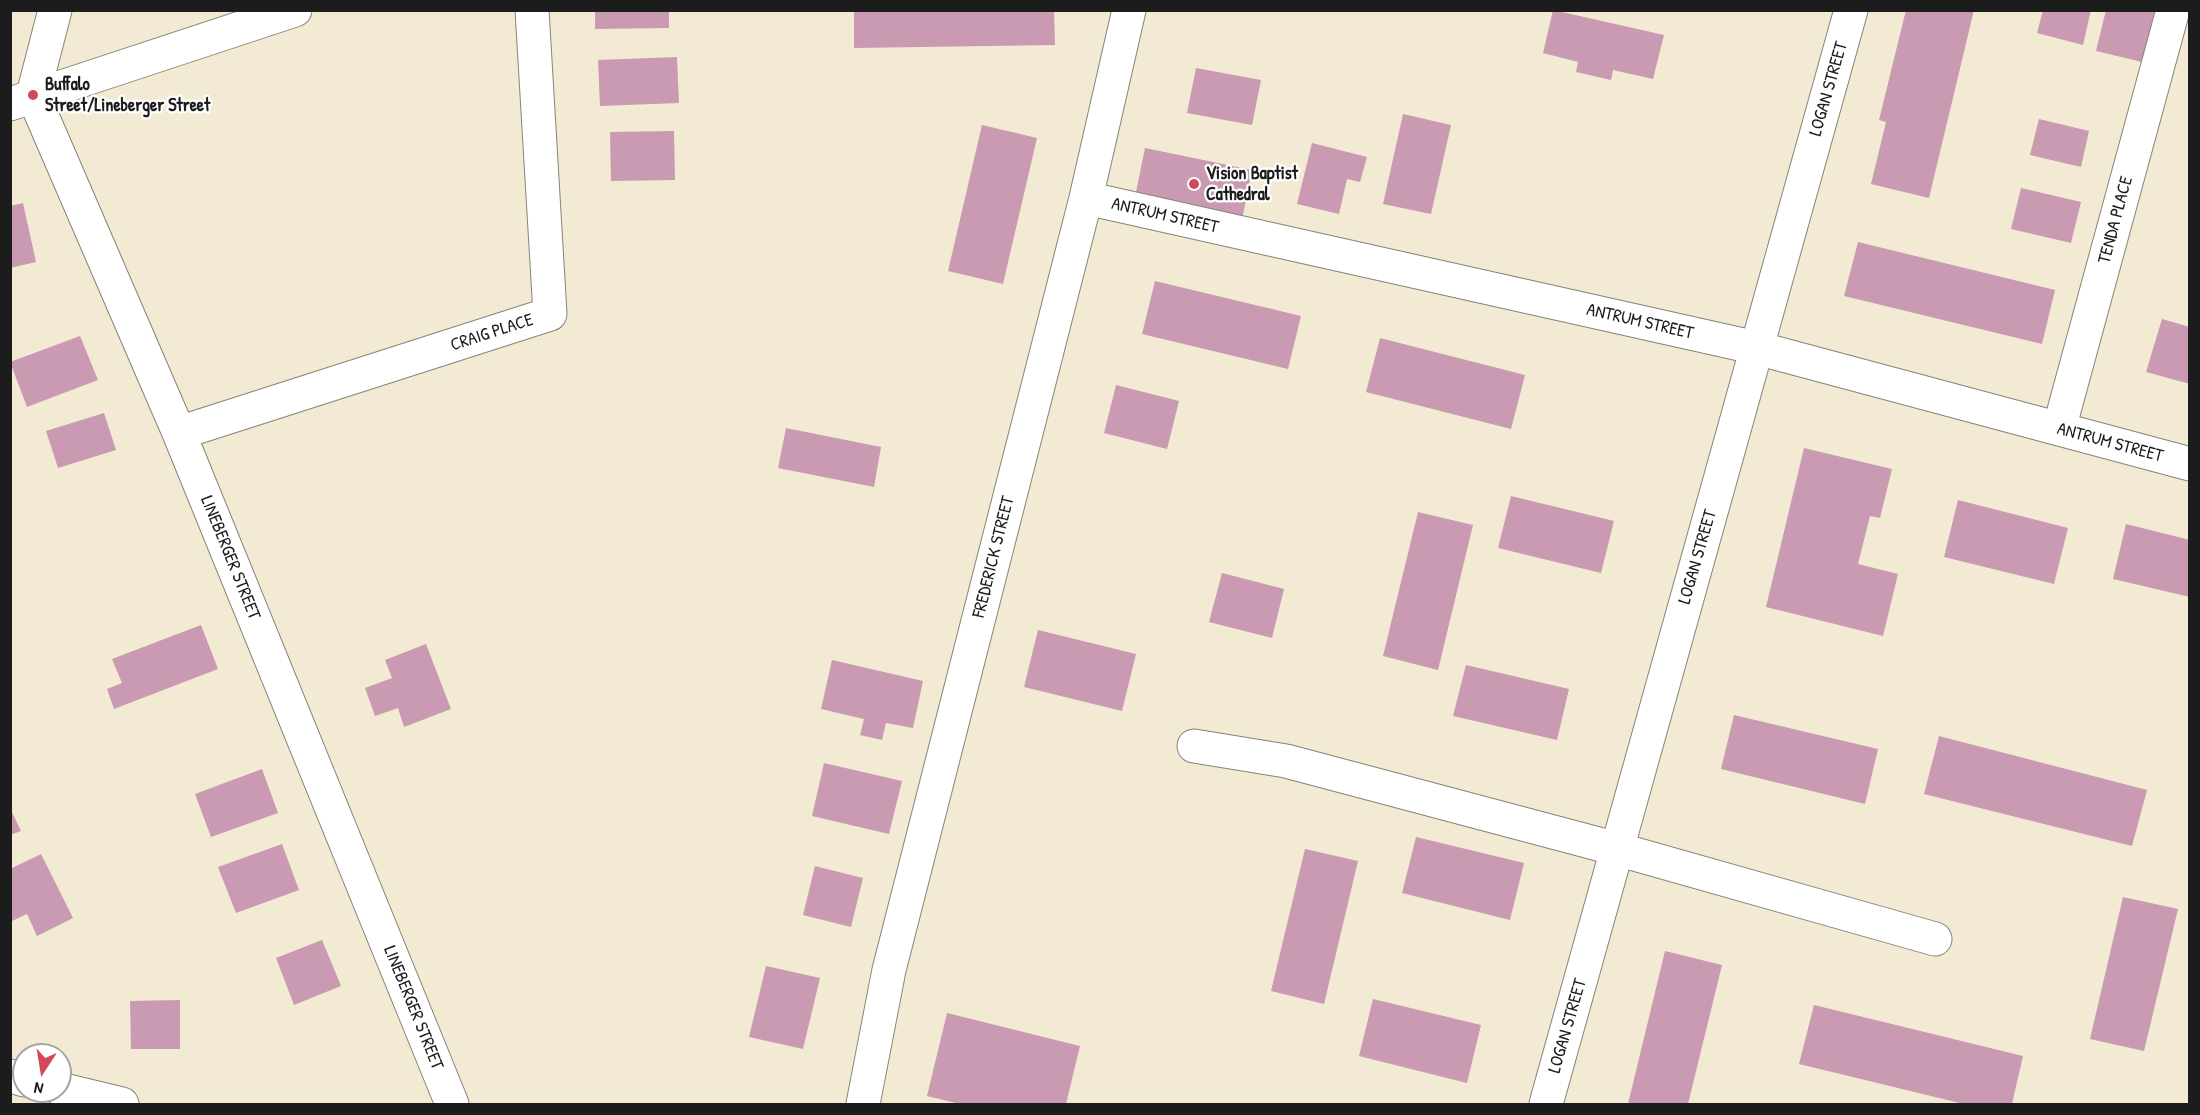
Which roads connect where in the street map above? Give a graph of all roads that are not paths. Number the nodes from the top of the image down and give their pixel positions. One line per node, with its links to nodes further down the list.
1 (55, 10): 7 (street)
2 (295, 10): 7 (street)
3 (532, 10): 11 (street, CRAIG PLACE)
4 (1129, 10): 8 (street, FREDERICK STREET)
5 (1851, 10): 9 (street, LOGAN STREET)
6 (2173, 10): 10 (street, TENDA PLACE)
7 (22, 100): 11 (street, LINEBERGER STREET)
8 (1086, 198): 9 (street, ANTRUM STREET); 19 (street, FREDERICK STREET)
9 (1757, 348): 10 (street, ANTRUM STREET); 14 (street, LOGAN STREET)
10 (2059, 429): 12 (street, ANTRUM STREET)
11 (179, 433): 18 (street, LINEBERGER STREET)
12 (2190, 464)
13 (1194, 746): 14 (street)
14 (1617, 849): 15 (street); 20 (street, LOGAN STREET)
15 (1935, 939)
16 (72, 1092): 17 (street)
17 (122, 1104)
18 (452, 1104)
19 (863, 1104)
20 (1546, 1104)

